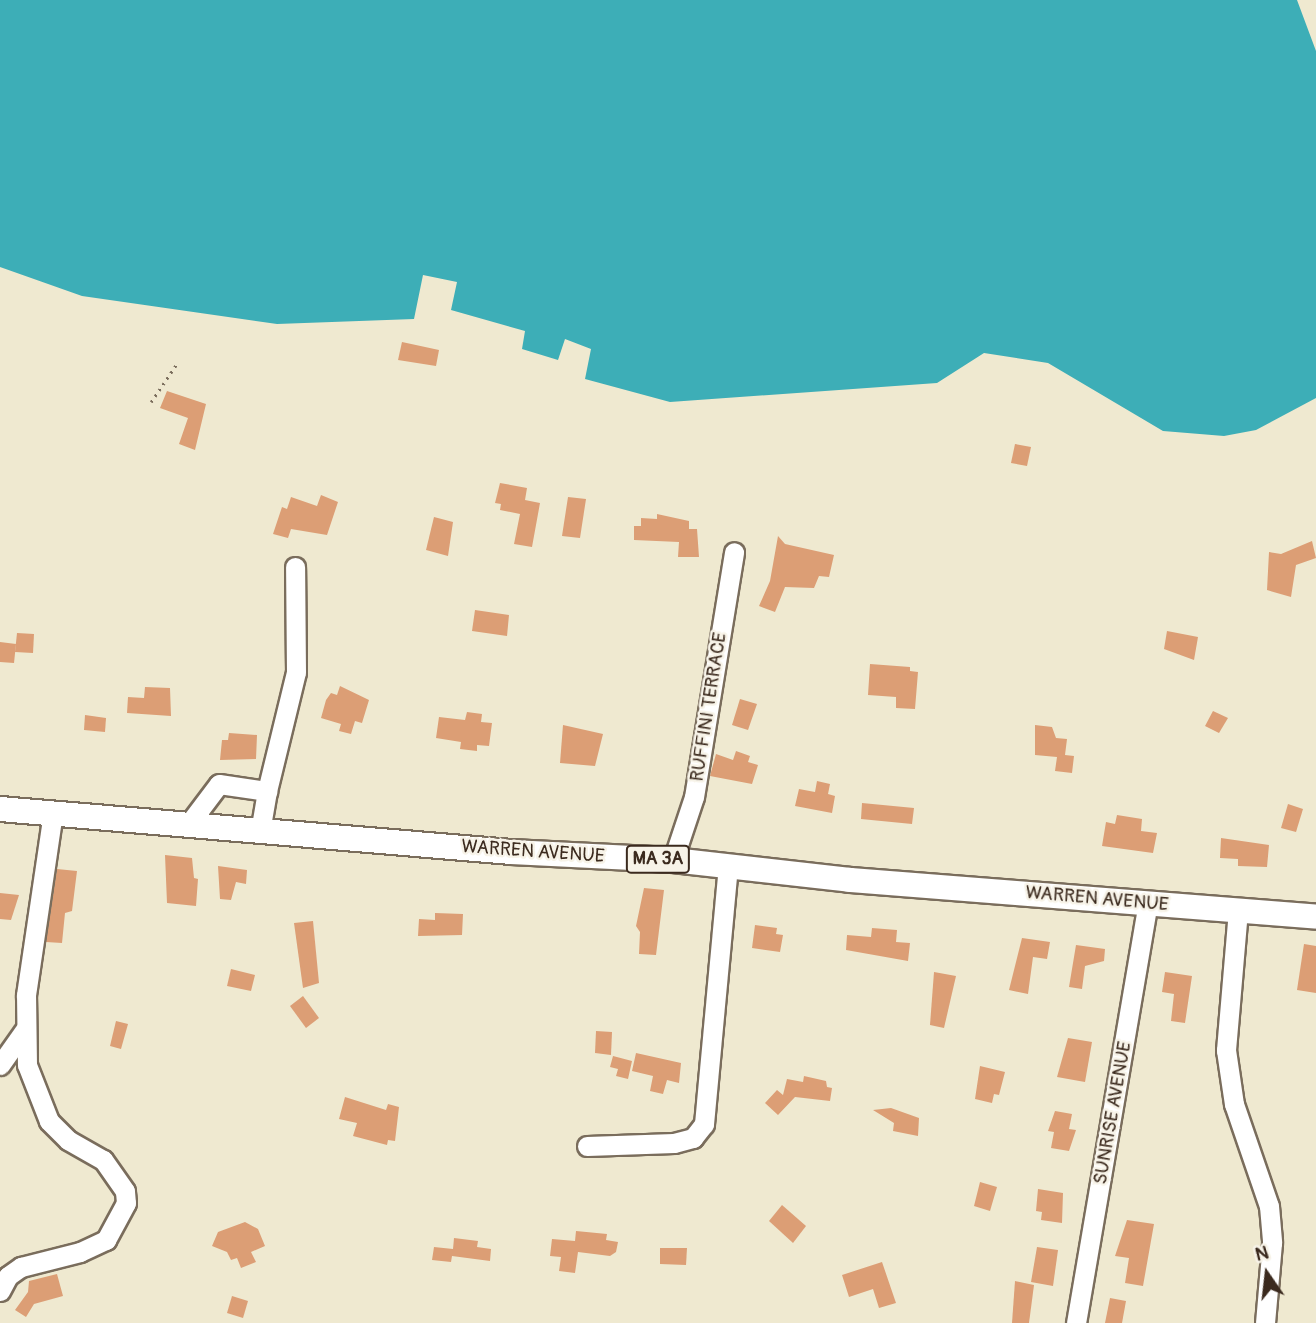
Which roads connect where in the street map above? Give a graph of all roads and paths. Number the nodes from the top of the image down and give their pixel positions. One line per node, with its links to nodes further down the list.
1 (176, 365): 2 (path)
2 (151, 402)
3 (734, 552): 10 (street, RUFFINI TERRACE)
4 (295, 567): 5 (street)
5 (267, 791): 8 (street); 9 (street)
6 (0, 809): 7 (main road, WARREN AVENUE / MA 3A)
7 (53, 813): 8 (main road, WARREN AVENUE / MA 3A); 15 (street)
8 (188, 825): 9 (main road, WARREN AVENUE / MA 3A)
9 (260, 832): 10 (main road, WARREN AVENUE / MA 3A)
10 (673, 860): 11 (main road, WARREN AVENUE / MA 3A)
11 (728, 867): 12 (main road, WARREN AVENUE / MA 3A); 17 (street)
12 (1148, 904): 13 (main road, WARREN AVENUE / MA 3A); 19 (street, SUNRISE AVENUE)
13 (1238, 911): 14 (main road, WARREN AVENUE / MA 3A); 20 (street)
14 (1316, 917)
15 (24, 1031): 16 (street); 18 (street)
16 (0, 1065)
17 (587, 1146)
18 (0, 1291)
19 (1076, 1323)
20 (1265, 1323)

